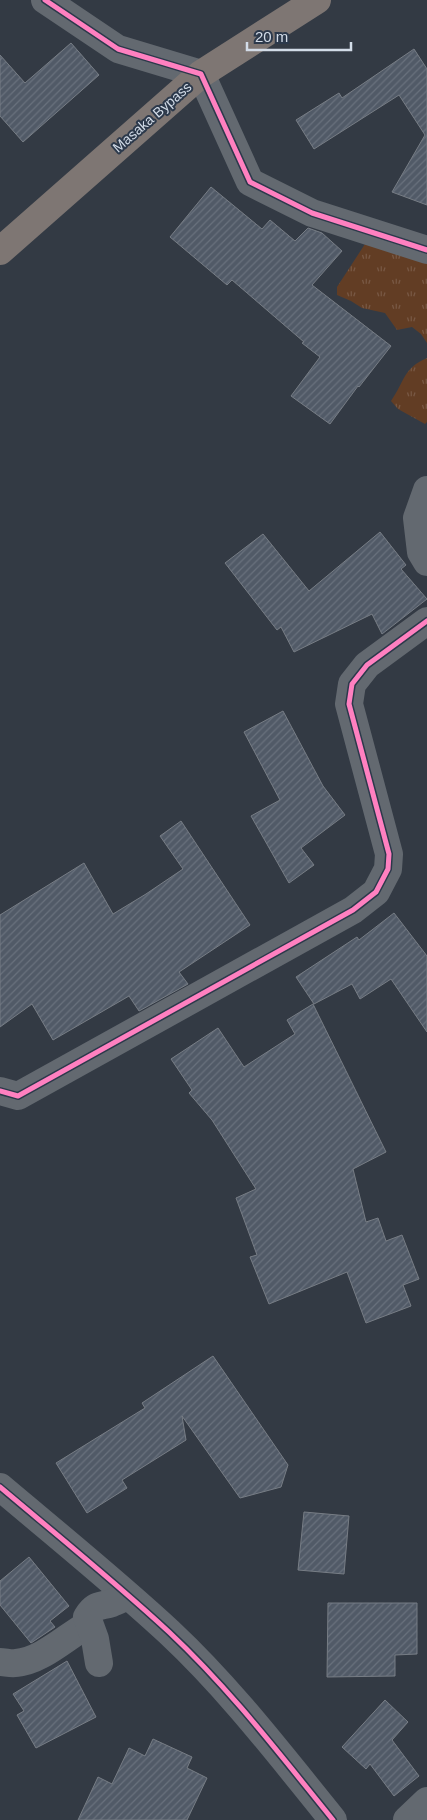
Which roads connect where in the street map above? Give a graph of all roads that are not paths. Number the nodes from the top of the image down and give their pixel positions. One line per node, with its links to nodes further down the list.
1 (45, 0): 3 (street)
2 (317, 0): 3 (highway, Masaka Bypass)
3 (201, 74): 4 (street); 5 (highway, Masaka Bypass)
4 (427, 250)
5 (0, 251)
6 (427, 490): 7 (street)
7 (427, 562)
8 (427, 621): 9 (street)
9 (0, 1091)
10 (0, 1487): 11 (street)
11 (128, 1596): 12 (street); 16 (street)
12 (89, 1624): 13 (street); 14 (street)
13 (0, 1662)
14 (100, 1662)
15 (427, 1802): 17 (street)
16 (334, 1820)
17 (407, 1820)

